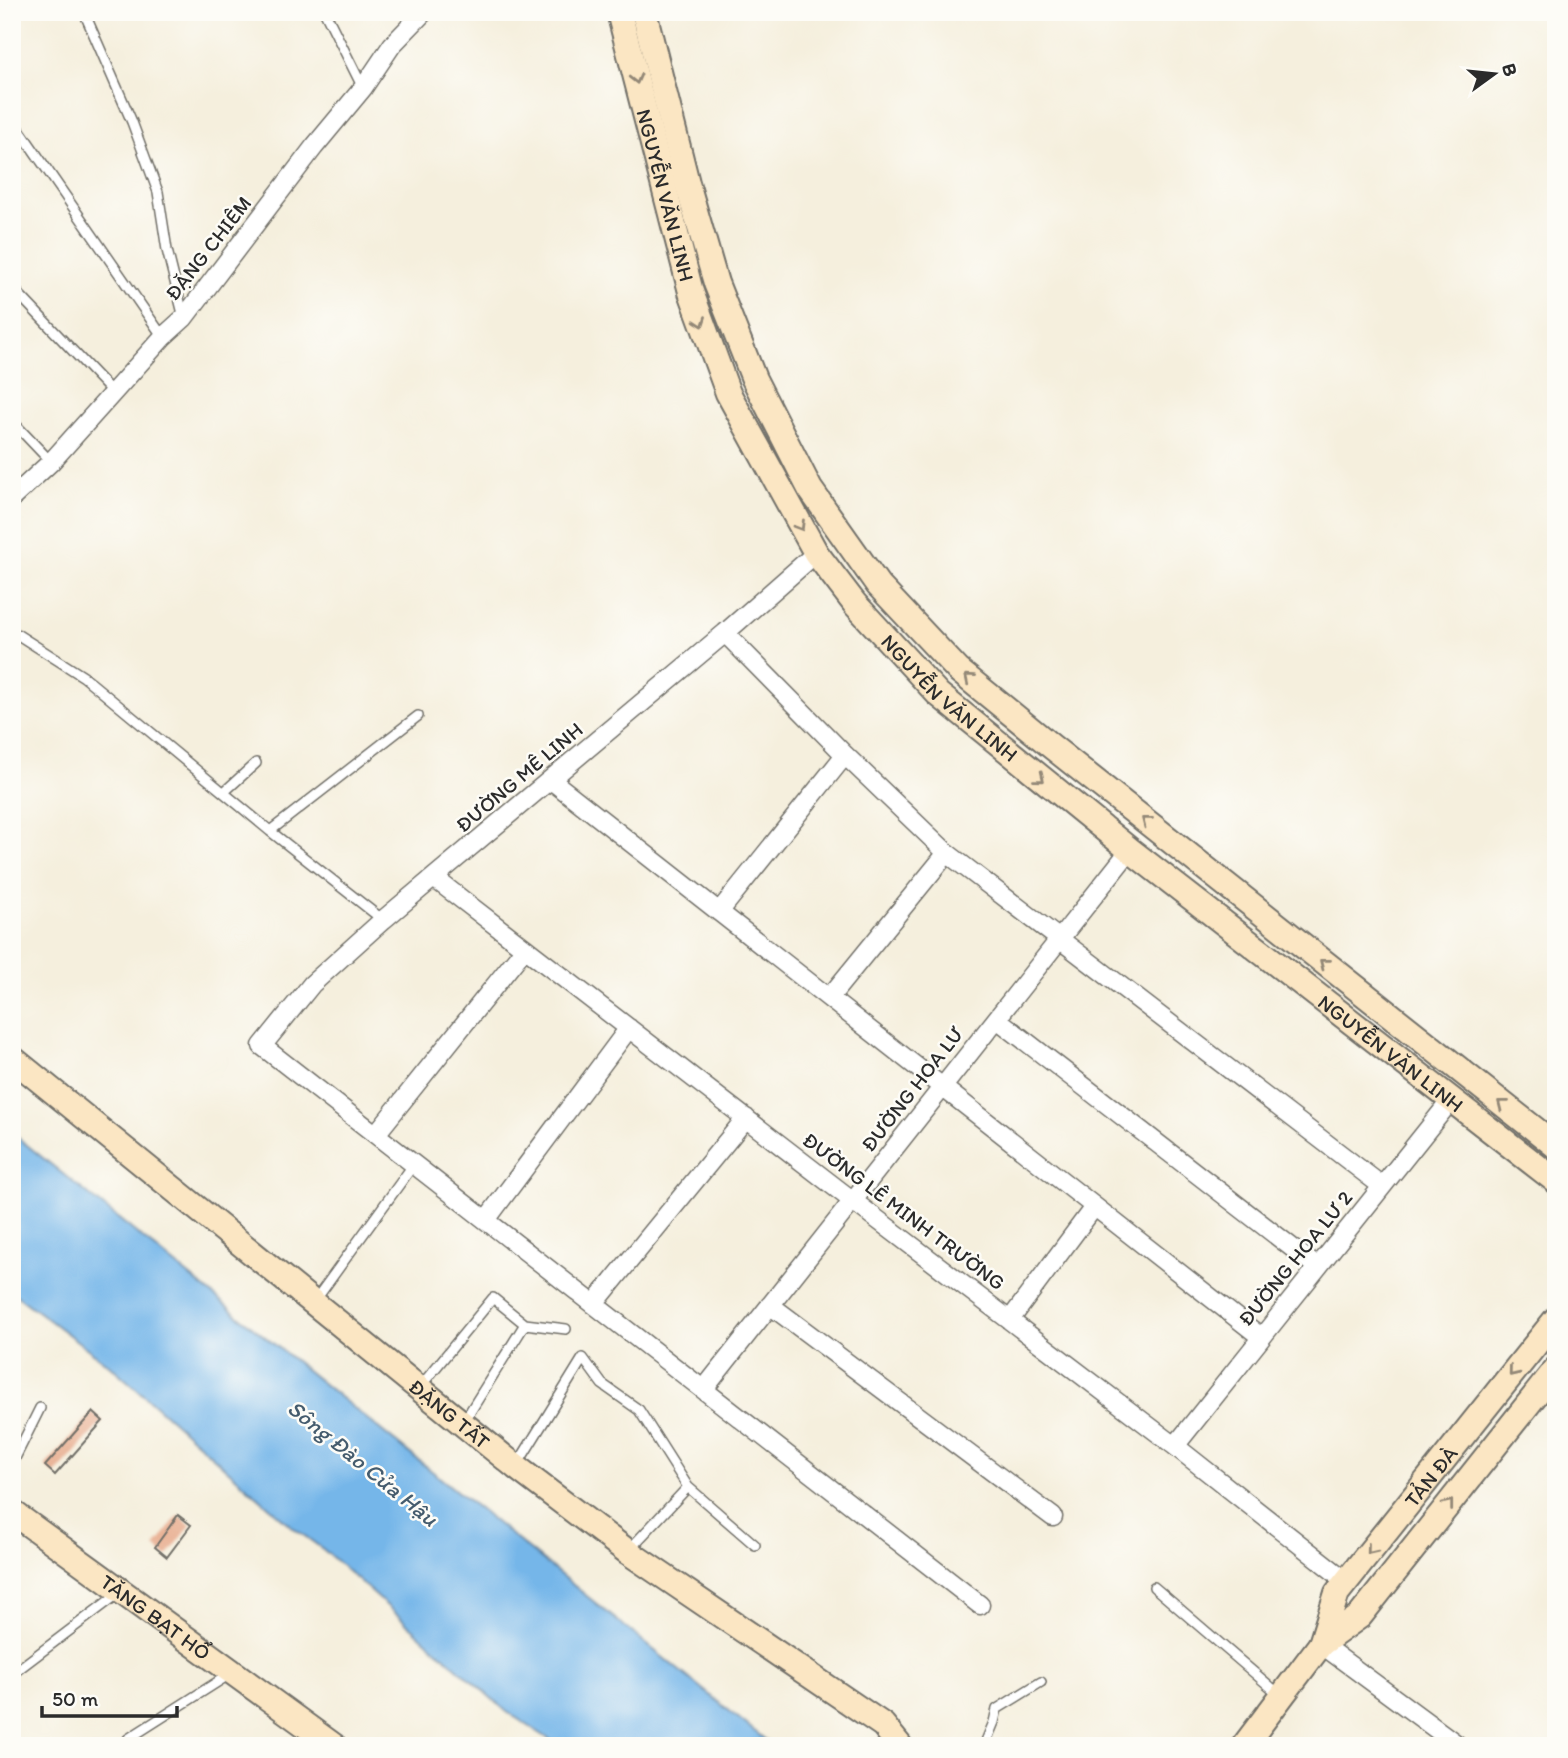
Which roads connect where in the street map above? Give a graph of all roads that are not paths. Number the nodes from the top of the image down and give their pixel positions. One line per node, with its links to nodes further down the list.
1 (84, 12): 9 (lane)
2 (325, 12): 6 (lane)
3 (424, 12): 6 (street, ĐẶNG CHIÊM)
4 (619, 12): 12 (main road, NGUYỄN VĂN LINH, one-way to 12)
5 (644, 12): 11 (main road, NGUYỄN VĂN LINH)
6 (363, 88): 9 (street, ĐẶNG CHIÊM)
7 (12, 119): 10 (lane)
8 (12, 287): 13 (lane)
9 (184, 318): 10 (street, ĐẶNG CHIÊM)
10 (163, 337): 13 (street, ĐẶNG CHIÊM)
11 (754, 379): 12 (main road); 24 (main road, NGUYỄN VĂN LINH, one-way to 11)
12 (728, 393): 17 (main road, NGUYỄN VĂN LINH, one-way to 17)
13 (114, 394): 15 (street, ĐẶNG CHIÊM)
14 (12, 421): 15 (lane)
15 (51, 462): 16 (street, ĐẶNG CHIÊM)
16 (12, 498)
17 (816, 553): 19 (street, ĐƯỜNG MÊ LINH); 26 (main road, NGUYỄN VĂN LINH, one-way to 26)
18 (12, 631): 25 (lane)
19 (725, 633): 21 (street); 23 (street, ĐƯỜNG MÊ LINH)
20 (418, 716): 27 (lane)
21 (845, 755): 29 (street); 31 (street)
22 (256, 763): 25 (lane)
23 (551, 780): 30 (street, ĐƯỜNG MÊ LINH); 31 (street)
24 (1093, 780): 26 (main road); 43 (main road, NGUYỄN VĂN LINH, one-way to 24)
25 (224, 792): 27 (lane)
26 (1073, 804): 28 (main road, NGUYỄN VĂN LINH)
27 (270, 831): 32 (lane)
28 (1130, 850): 33 (street, ĐƯỜNG HOA LƯ); 40 (main road, NGUYỄN VĂN LINH)
29 (947, 853): 33 (street); 35 (street)
30 (434, 878): 32 (street, ĐƯỜNG MÊ LINH); 34 (street, ĐƯỜNG LÊ MINH TRƯỜNG)
31 (719, 912): 35 (street)
32 (383, 920): 42 (street, ĐƯỜNG MÊ LINH)
33 (1059, 940): 36 (street, ĐƯỜNG HOA LƯ); 46 (street)
34 (525, 948): 37 (street, ĐƯỜNG LÊ MINH TRƯỜNG); 42 (street)
35 (830, 998): 39 (street)
36 (997, 1019): 39 (street, ĐƯỜNG HOA LƯ); 50 (street)
37 (629, 1028): 41 (street, ĐƯỜNG LÊ MINH TRƯỜNG); 49 (street)
38 (12, 1058): 51 (main road, ĐẶNG TẤT)
39 (942, 1087): 47 (street, ĐƯỜNG HOA LƯ); 48 (street)
40 (1452, 1099): 45 (main road, NGUYỄN VĂN LINH); 46 (street, ĐƯỜNG HOA LƯ 2)
41 (746, 1118): 47 (street, ĐƯỜNG LÊ MINH TRƯỜNG); 52 (street)
42 (376, 1135): 44 (street)
43 (1556, 1146)
44 (414, 1164): 49 (street); 51 (lane)
45 (1556, 1181)
46 (1381, 1186): 50 (street, ĐƯỜNG HOA LƯ 2)
47 (853, 1201): 53 (street, ĐƯỜNG HOA LƯ); 55 (street, ĐƯỜNG LÊ MINH TRƯỜNG)
48 (1094, 1207): 55 (street); 58 (street)
49 (486, 1220): 52 (street)
50 (1317, 1267): 58 (street, ĐƯỜNG HOA LƯ 2)
51 (313, 1303): 60 (main road, ĐẶNG TẤT)
52 (594, 1304): 61 (street)
53 (770, 1305): 61 (street, ĐƯỜNG HOA LƯ); 69 (street)
54 (1556, 1319): 72 (main road, TẢN ĐÀ, one-way to 72)
55 (1010, 1320): 64 (street, ĐƯỜNG LÊ MINH TRƯỜNG)
56 (525, 1324): 57 (lane); 60 (lane); 63 (lane)
57 (566, 1329)
58 (1261, 1338): 64 (street, ĐƯỜNG HOA LƯ 2)
59 (1556, 1370): 76 (main road, TẢN ĐÀ, one-way to 59)
60 (419, 1389): 63 (main road, ĐẶNG TẤT)
61 (704, 1389): 75 (street)
62 (40, 1408): 65 (lane)
63 (463, 1423): 66 (main road, ĐẶNG TẤT)
64 (1175, 1446): 72 (street, ĐƯỜNG LÊ MINH TRƯỜNG)
65 (12, 1464)
66 (516, 1467): 67 (lane); 71 (main road, ĐẶNG TẤT)
67 (688, 1487): 70 (lane); 71 (lane)
68 (12, 1513): 74 (main road, TĂNG BẠT HỔ)
69 (1053, 1517)
70 (755, 1545)
71 (628, 1552): 83 (main road, ĐẶNG TẤT)
72 (1346, 1581): 76 (main road, TẢN ĐÀ)
73 (1154, 1587): 80 (lane)
74 (121, 1592): 77 (main road, TĂNG BẠT HỔ); 78 (lane)
75 (981, 1605)
76 (1321, 1644): 80 (main road, TẢN ĐÀ); 86 (street)
77 (232, 1673): 81 (lane); 82 (main road, TĂNG BẠT HỔ)
78 (12, 1674)
79 (1041, 1682): 84 (lane)
80 (1281, 1696): 85 (main road, TẢN ĐÀ)
81 (128, 1739)
82 (334, 1746)
83 (900, 1746)
84 (984, 1746)
85 (1244, 1746)
86 (1459, 1746)

